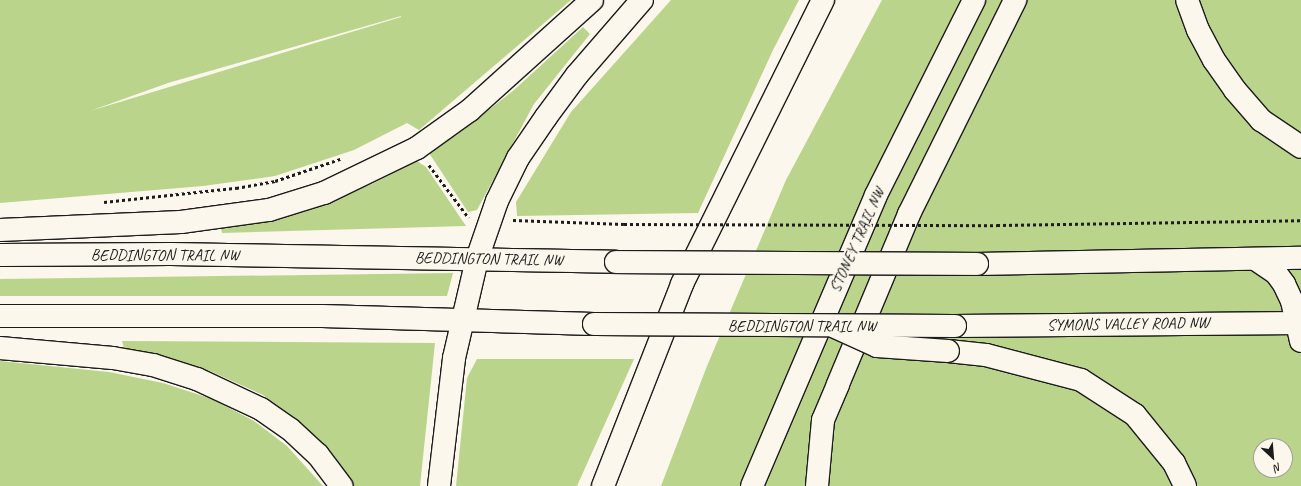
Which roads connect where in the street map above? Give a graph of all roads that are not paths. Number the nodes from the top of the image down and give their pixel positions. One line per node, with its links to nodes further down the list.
1 (592, 0): 8 (main road)
2 (642, 0): 11 (main road)
3 (823, 0): 21 (main road)
4 (974, 0): 22 (main road, STONEY TRAIL NW)
5 (1014, 0): 23 (main road)
6 (1187, 0): 7 (main road)
7 (1301, 147)
8 (0, 230)
9 (0, 255): 11 (main road, BEDDINGTON TRAIL NW)
10 (1301, 258): 12 (main road)
11 (477, 259): 12 (main road, BEDDINGTON TRAIL NW, bridge); 14 (main road)
12 (1255, 259): 17 (main road)
13 (0, 316): 14 (main road, BEDDINGTON TRAIL NW)
14 (463, 322): 16 (main road, BEDDINGTON TRAIL NW, bridge); 20 (main road)
15 (955, 326): 16 (main road, BEDDINGTON TRAIL NW, bridge); 17 (main road, SYMONS VALLEY ROAD NW)
16 (835, 327): 24 (main road, bridge)
17 (1300, 329)
18 (0, 348): 19 (main road)
19 (342, 486)
20 (439, 486)
21 (603, 486)
22 (752, 486)
23 (817, 486)
24 (1185, 486)

